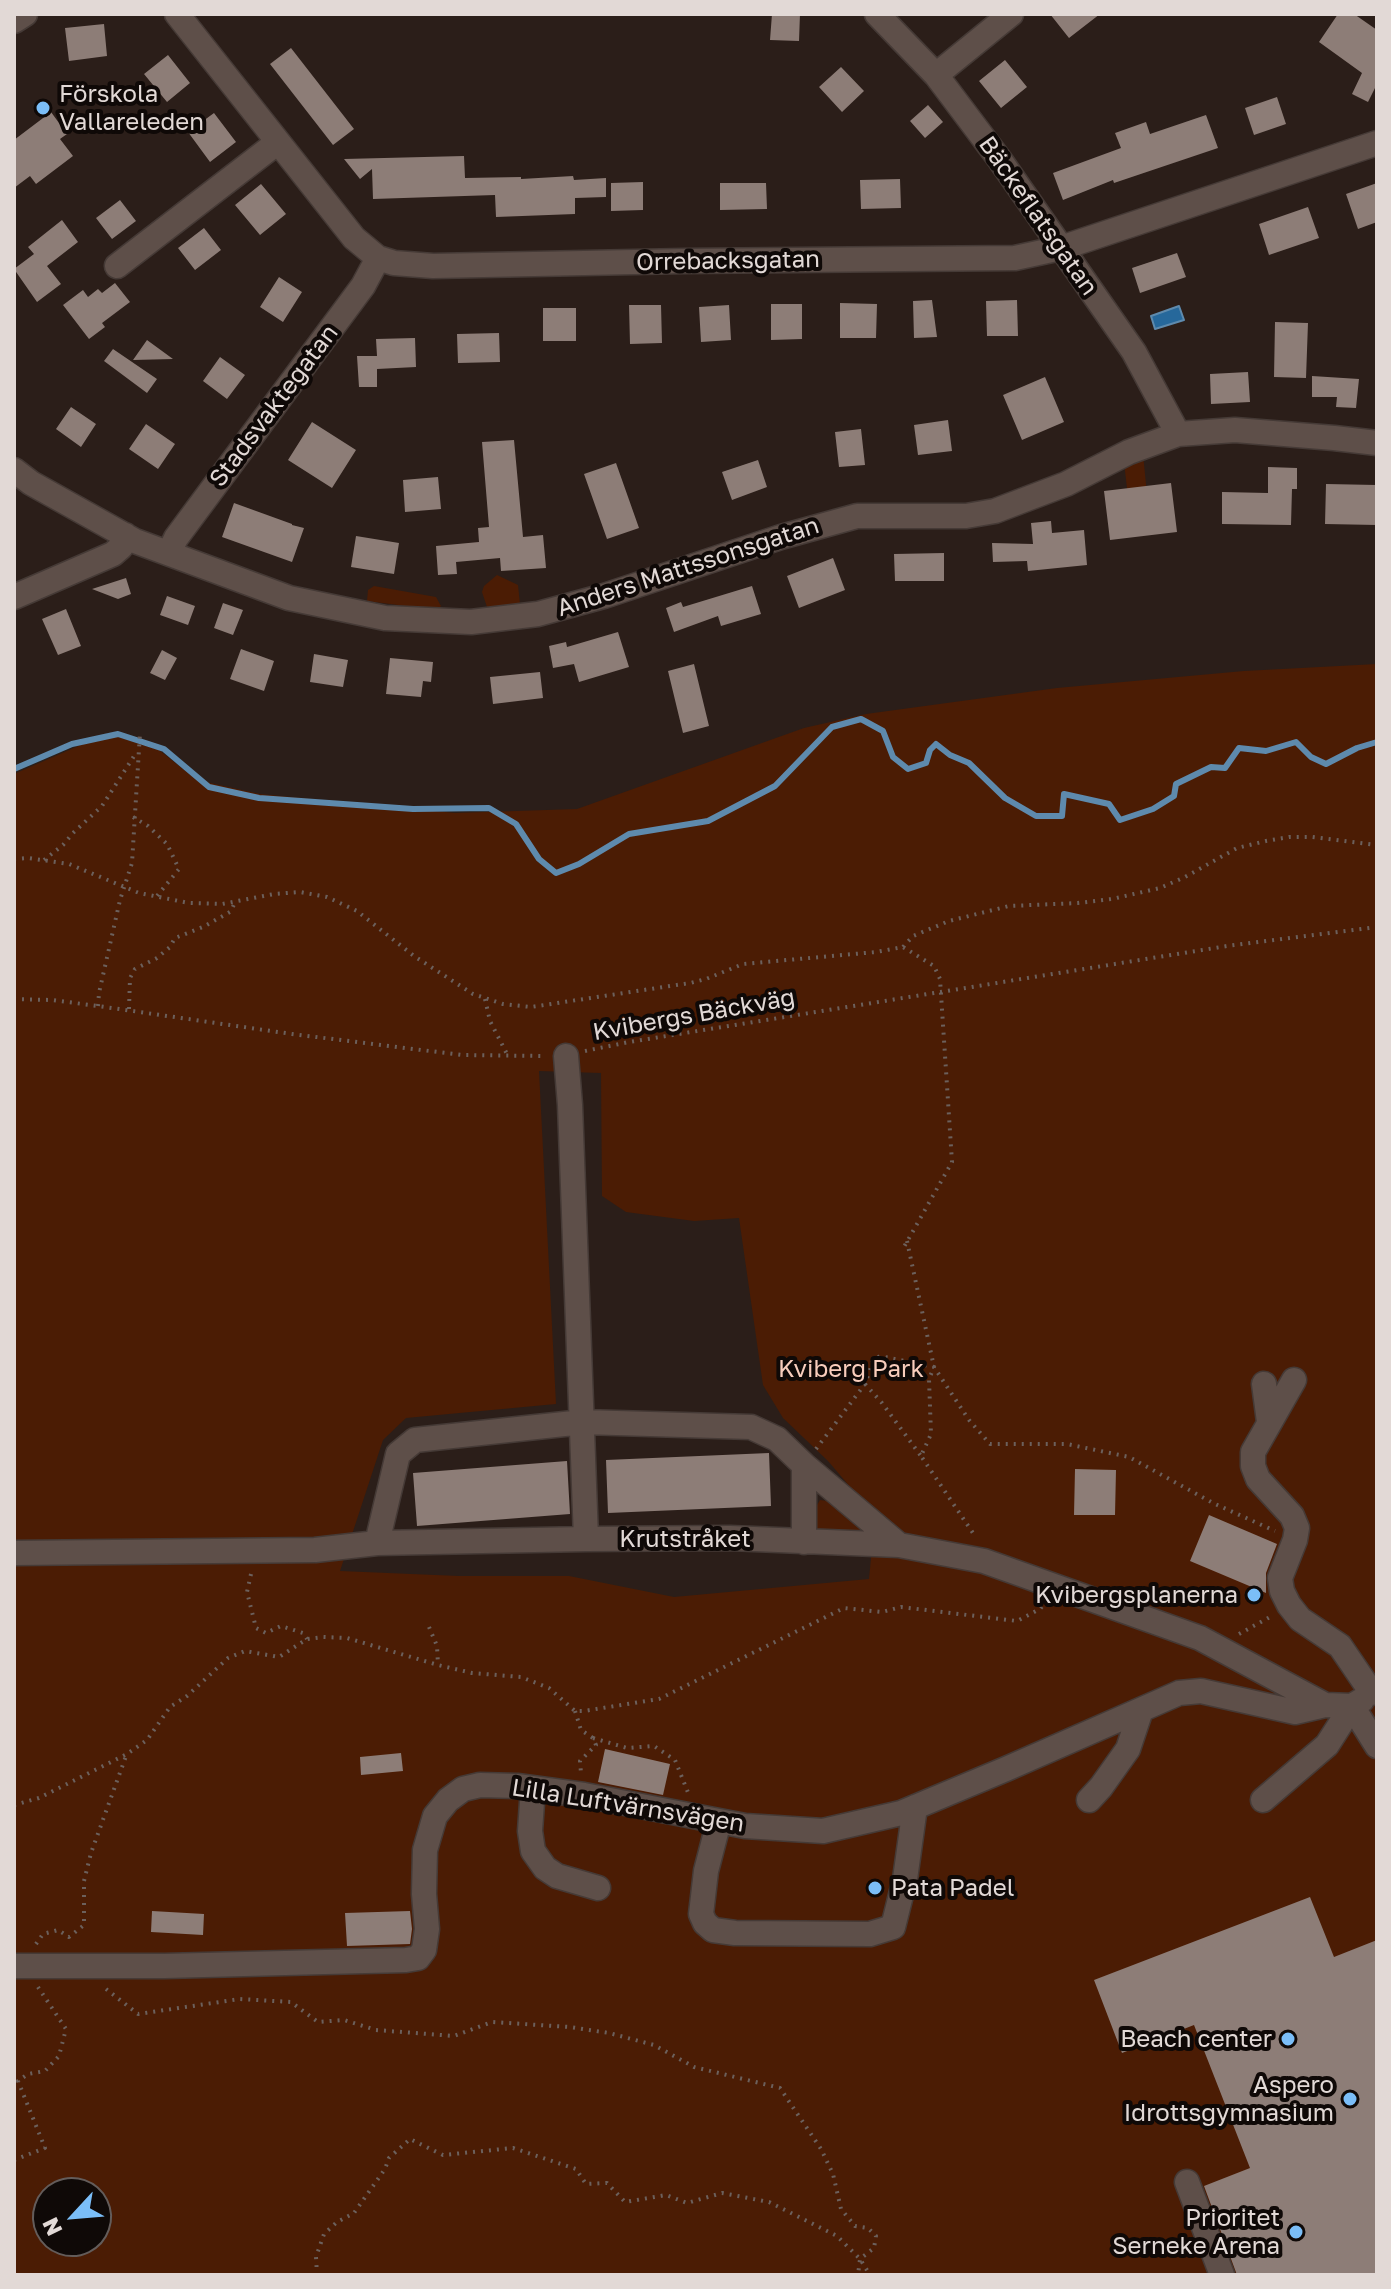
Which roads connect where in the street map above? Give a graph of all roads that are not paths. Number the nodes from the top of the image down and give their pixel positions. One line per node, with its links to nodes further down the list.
1 (25, 14): 5 (street)
2 (177, 14): 7 (street)
3 (877, 14): 6 (street, Bäckeflatsgatan)
4 (1011, 14): 6 (street)
5 (14, 21)
6 (936, 75): 9 (street, Bäckeflatsgatan)
7 (278, 142): 10 (street); 11 (street)
8 (1377, 143): 9 (street, Orrebacksgatan)
9 (1061, 248): 10 (street, Orrebacksgatan); 12 (street, Bäckeflatsgatan)
10 (378, 258): 16 (street, Stadsvaktegatan)
11 (117, 266)
12 (1178, 434): 13 (street, Anders Mattssonsgatan); 16 (street, Anders Mattssonsgatan)
13 (1377, 443)
14 (14, 470): 15 (street, Anders Mattssonsgatan)
15 (125, 535): 16 (street, Anders Mattssonsgatan); 17 (street)
16 (169, 553)
17 (14, 597)
18 (566, 1056): 21 (street)
19 (1294, 1380): 22 (street)
20 (1264, 1384): 22 (street)
21 (583, 1422): 23 (street); 24 (street); 26 (street)
22 (1269, 1422): 29 (street)
23 (804, 1465): 25 (street); 27 (street)
24 (586, 1539): 25 (street, Krutstråket); 26 (street, Krutstråket)
25 (804, 1542): 27 (street, Krutstråket)
26 (377, 1543): 28 (street, Krutstråket)
27 (899, 1545): 30 (street, Krutstråket)
28 (14, 1553)
29 (1367, 1696): 30 (street, Lilla Luftvärnsvägen); 32 (street); 35 (street)
30 (1325, 1705): 31 (street, Lilla Luftvärnsvägen)
31 (1141, 1710): 34 (street); 36 (street, Lilla Luftvärnsvägen)
32 (1377, 1746)
33 (525, 1787): 37 (street, Lilla Luftvärnsvägen); 38 (street); 39 (street, Lilla Luftvärnsvägen)
34 (1089, 1800)
35 (1263, 1800)
36 (915, 1807): 37 (street, Lilla Luftvärnsvägen); 37 (street)
37 (708, 1819)
38 (598, 1888)
39 (18, 1966)
40 (1187, 2182): 41 (street)
41 (1222, 2275)

